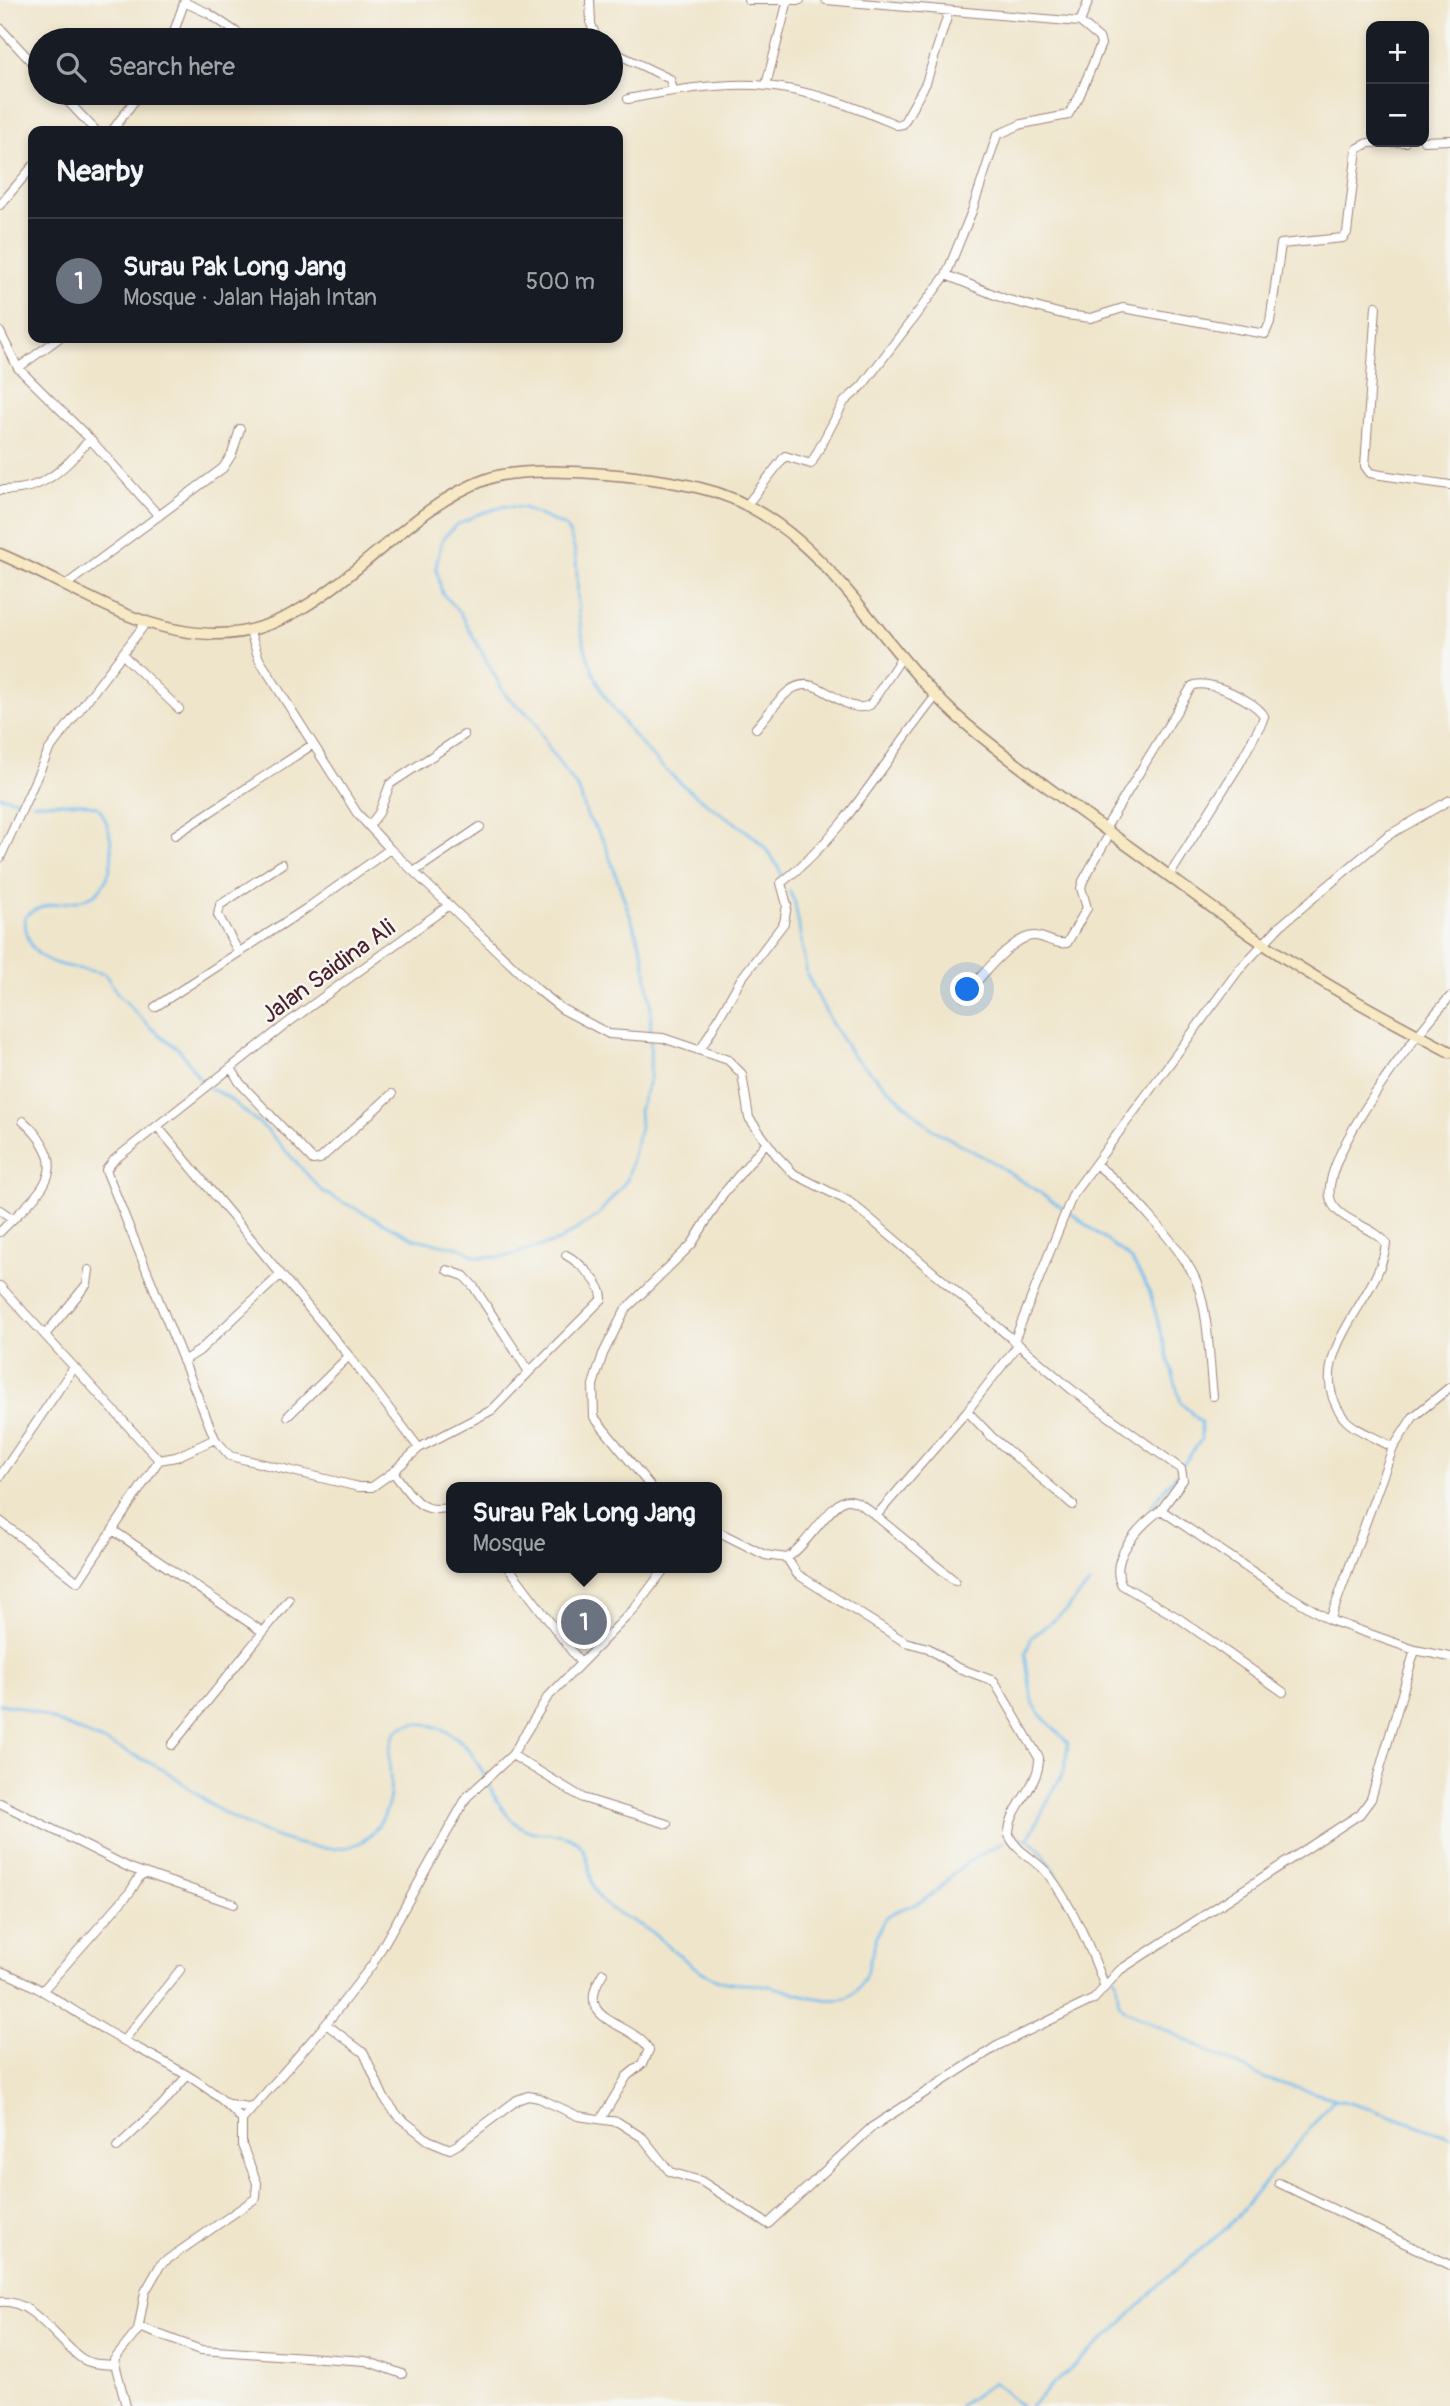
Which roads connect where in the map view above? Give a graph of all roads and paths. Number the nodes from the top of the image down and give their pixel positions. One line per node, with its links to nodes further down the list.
1 (590, 0): 13 (street)
2 (748, 0): 3 (street)
3 (788, 0): 4 (street); 16 (street)
4 (800, 0)
5 (826, 0): 8 (street)
6 (1089, 0): 9 (street)
7 (186, 1): 11 (street); 12 (street)
8 (948, 11): 9 (street); 16 (street)
9 (1080, 22): 28 (street)
10 (0, 28): 15 (street)
11 (176, 28)
12 (230, 28)
13 (592, 28)
14 (623, 57): 17 (street)
15 (28, 58)
16 (766, 85): 17 (street)
17 (673, 90): 18 (street)
18 (628, 99)
19 (71, 105): 21 (street)
20 (131, 105): 22 (street)
21 (91, 126)
22 (116, 126)
23 (1450, 140): 24 (street)
24 (1429, 141)
25 (1366, 144): 28 (street)
26 (28, 172): 27 (street)
27 (0, 205)
28 (946, 275): 37 (street)
29 (1376, 306): 35 (street)
30 (0, 332): 32 (street)
31 (52, 343): 32 (street)
32 (18, 368): 34 (street)
33 (240, 429): 38 (street)
34 (90, 439): 36 (street); 38 (street)
35 (1450, 485)
36 (0, 490)
37 (746, 506): 42 (street); 44 (street)
38 (159, 516): 40 (street)
39 (0, 554): 40 (street)
40 (67, 584): 41 (street)
41 (145, 624): 42 (street); 43 (street)
42 (250, 632): 49 (street)
43 (123, 654): 46 (street); 56 (street)
44 (902, 657): 45 (street); 47 (street)
45 (936, 696): 53 (street); 67 (street)
46 (178, 709)
47 (756, 728)
48 (464, 735): 51 (street)
49 (312, 745): 51 (street); 54 (street)
50 (1450, 800): 61 (street)
51 (369, 826): 55 (street)
52 (480, 827): 58 (street)
53 (1107, 831): 59 (street); 59 (street); 63 (street)
54 (175, 835)
55 (390, 849): 58 (street); 62 (street)
56 (0, 858)
57 (282, 864): 62 (street)
58 (415, 871): 60 (street)
59 (1169, 876): 61 (street)
60 (448, 906): 67 (street); 69 (street, Jalan Saidina Ali)
61 (1262, 943): 66 (street); 74 (street)
62 (239, 951): 65 (street)
63 (964, 997)
64 (1450, 997): 66 (street)
65 (155, 1007)
66 (1419, 1036): 68 (street); 95 (street)
67 (701, 1049): 73 (street)
68 (1450, 1052)
69 (230, 1068): 70 (street); 72 (street, Jalan Saidina Ali)
70 (391, 1094)
71 (23, 1121): 76 (street)
72 (157, 1126): 81 (street); 86 (street, Jalan Saidina Ali)
73 (766, 1143): 84 (street); 99 (street)
74 (1095, 1164): 84 (street); 90 (street)
75 (0, 1210): 76 (street)
76 (13, 1219): 77 (street)
77 (0, 1231)
78 (566, 1255): 88 (street)
79 (89, 1270): 83 (street)
80 (447, 1270): 88 (street)
81 (280, 1275): 85 (street); 86 (street)
82 (0, 1286): 83 (street)
83 (45, 1335): 87 (street)
84 (1016, 1343): 91 (street); 102 (street)
85 (349, 1356): 92 (street); 94 (street)
86 (183, 1361): 93 (street)
87 (74, 1367): 96 (street); 98 (street)
88 (529, 1372): 94 (street)
89 (1450, 1387): 95 (street)
90 (1213, 1396)
91 (967, 1411): 100 (street); 103 (street)
92 (288, 1416)
93 (215, 1439): 96 (street); 97 (street)
94 (419, 1448): 97 (street)
95 (1393, 1448): 112 (street)
96 (159, 1460): 105 (street)
97 (393, 1472): 101 (street)
98 (0, 1476)
99 (647, 1482)
100 (1073, 1505)
101 (446, 1508)
102 (1161, 1510): 112 (street); 117 (street)
103 (876, 1516): 107 (street); 110 (street)
104 (0, 1521): 105 (street)
105 (114, 1531): 113 (street)
106 (722, 1534): 107 (street)
107 (787, 1558): 127 (street)
108 (513, 1573): 116 (street)
109 (661, 1573): 116 (street)
110 (955, 1581)
111 (289, 1600): 113 (street)
112 (1330, 1620): 114 (street)
113 (263, 1632): 118 (street)
114 (1415, 1650): 115 (street); 127 (street)
115 (1450, 1657)
116 (580, 1662): 119 (street)
117 (1283, 1692)
118 (172, 1745)
119 (512, 1755): 121 (street); 129 (street)
120 (0, 1803): 122 (street)
121 (667, 1824)
122 (142, 1873): 123 (street); 128 (street)
123 (234, 1904)
124 (180, 1970): 130 (street)
125 (0, 1971): 128 (street)
126 (603, 1973): 134 (street)
127 (1108, 1984): 134 (street)
128 (44, 1989): 130 (street)
129 (326, 2024): 132 (street); 134 (street)
130 (124, 2040): 131 (street)
131 (186, 2077): 133 (street); 136 (street)
132 (259, 2103): 133 (street); 135 (street)
133 (229, 2105): 135 (street)
134 (601, 2119)
135 (242, 2120): 140 (street)
136 (117, 2147)
137 (1279, 2183): 138 (street)
138 (1450, 2265)
139 (0, 2302): 141 (street)
140 (139, 2327): 141 (street); 142 (street)
141 (114, 2365): 143 (street)
142 (402, 2374)
143 (126, 2406)

